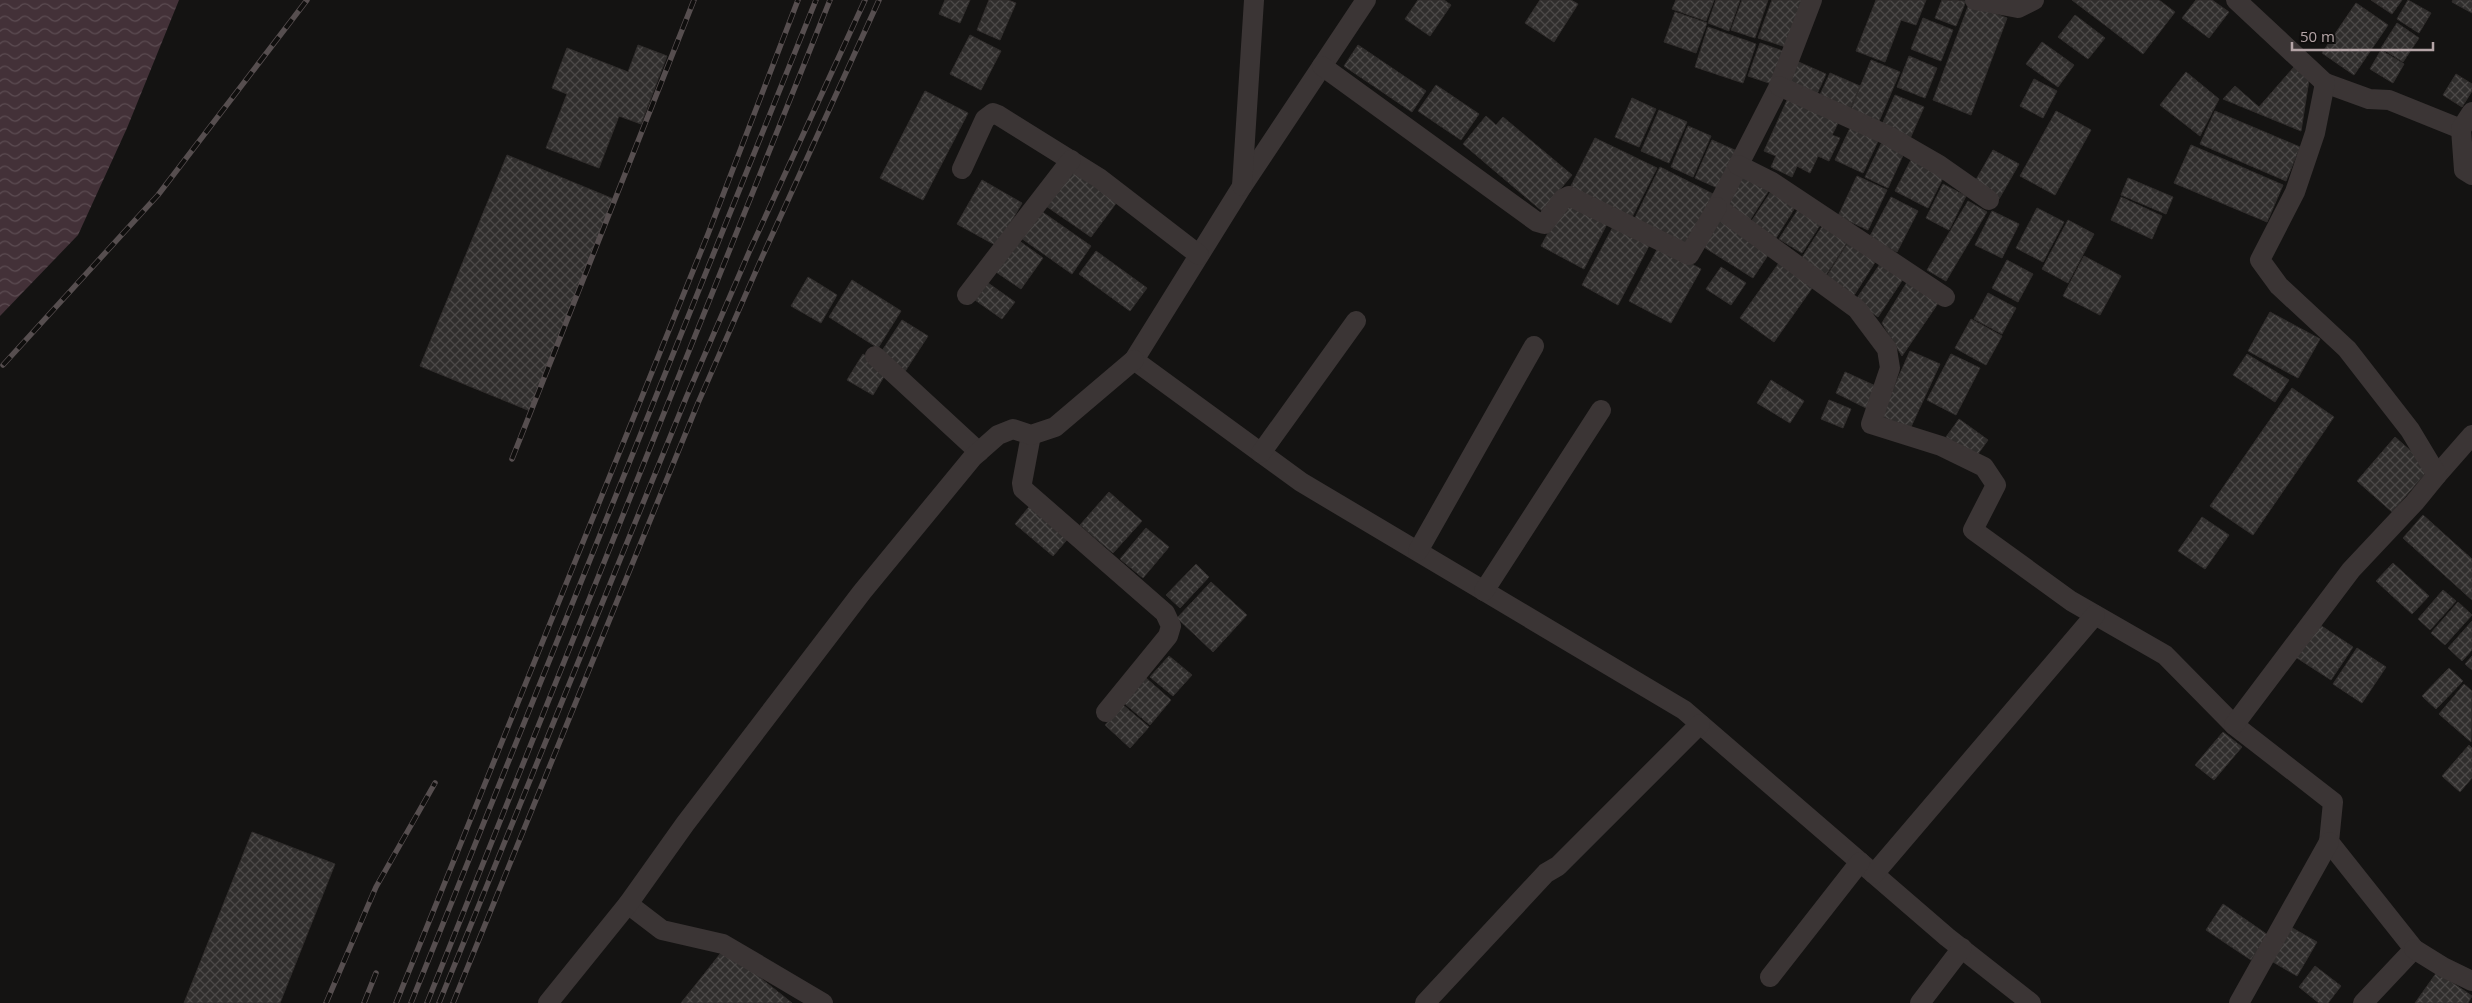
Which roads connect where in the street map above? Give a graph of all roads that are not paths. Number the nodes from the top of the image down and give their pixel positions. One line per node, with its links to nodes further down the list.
1 (1254, 0): 16 (street)
2 (1366, 0): 7 (street)
3 (1812, 0): 9 (street)
4 (1975, 0): 5 (street)
5 (2034, 0)
6 (2236, 0): 8 (street)
7 (1322, 66): 16 (street); 18 (street)
8 (2325, 83): 11 (street); 31 (street)
9 (1779, 86): 13 (street); 17 (street)
10 (2472, 112): 11 (street)
11 (2461, 129): 15 (street)
12 (1071, 160): 14 (street); 19 (street); 20 (street)
13 (1738, 165): 18 (street); 21 (street)
14 (962, 170)
15 (2472, 175)
16 (1242, 188): 19 (street)
17 (1989, 200)
18 (1717, 207): 34 (street)
19 (1199, 255): 25 (street)
20 (967, 296)
21 (1945, 297)
22 (1356, 321): 30 (street)
23 (1534, 346): 32 (street)
24 (875, 356): 29 (street)
25 (1134, 360): 27 (street); 30 (street)
26 (1602, 410): 33 (street)
27 (1031, 435): 29 (street); 35 (street)
28 (2472, 435): 31 (street)
29 (979, 452): 40 (street)
30 (1261, 453): 32 (street)
31 (2437, 475): 37 (street)
32 (1418, 551): 33 (street)
33 (1484, 591): 36 (street)
34 (2095, 615): 37 (street); 39 (street)
35 (1106, 712)
36 (1700, 724): 39 (street); 47 (street)
37 (2234, 726): 38 (street)
38 (2329, 842): 42 (street); 50 (street)
39 (1867, 868): 41 (street); 43 (street)
40 (628, 904): 45 (street); 46 (street)
41 (1962, 948): 48 (street); 49 (street)
42 (2414, 949): 44 (street); 51 (street)
43 (1770, 977)
44 (2472, 981)
45 (548, 1003)
46 (823, 1003)
47 (1425, 1003)
48 (1920, 1003)
49 (2031, 1003)
50 (2239, 1003)
51 (2363, 1003)

